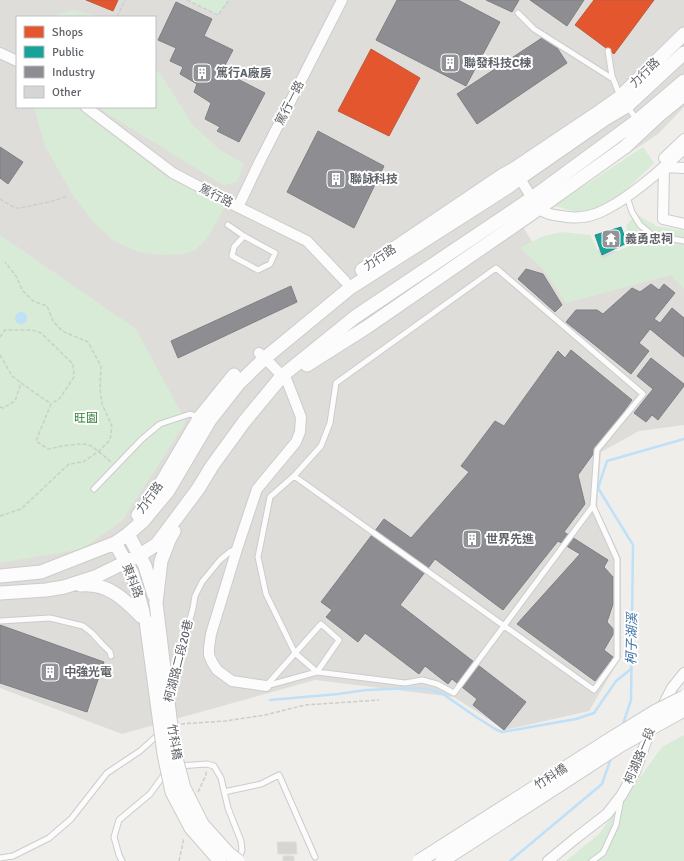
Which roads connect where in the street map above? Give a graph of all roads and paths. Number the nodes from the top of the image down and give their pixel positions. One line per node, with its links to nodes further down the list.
1 (125, 0): 6 (path)
2 (187, 0): 3 (path)
3 (229, 0)
4 (342, 0): 27 (street, 篤行一路)
5 (518, 13): 12 (lane)
6 (117, 16)
7 (684, 34): 15 (street, 力行路)
8 (608, 51): 12 (lane)
9 (0, 53): 11 (street)
10 (684, 53): 15 (street, 力行路)
11 (16, 61)
12 (613, 79): 15 (lane)
13 (684, 81): 17 (street)
14 (684, 95): 17 (street)
15 (623, 101): 17 (lane); 22 (street, 力行路)
16 (87, 108): 27 (street, 篤行路)
17 (641, 125): 26 (street)
18 (684, 139): 24 (street)
19 (684, 149): 20 (street)
20 (664, 167): 21 (street); 24 (street); 28 (street)
21 (684, 168)
22 (517, 173): 26 (street); 33 (street, 力行路); 36 (street, 力行路)
23 (67, 196): 25 (path)
24 (627, 196): 26 (street); 31 (lane)
25 (0, 199)
26 (535, 203): 37 (street)
27 (238, 207): 33 (street, 篤行路)
28 (684, 224)
29 (228, 225): 30 (lane)
30 (244, 236): 30 (lane)
31 (684, 241)
32 (5, 262): 42 (path)
33 (345, 281): 36 (street, 力行路)
34 (0, 338): 39 (path)
35 (0, 355): 38 (path)
36 (262, 355): 37 (street); 41 (street, 力行路); 49 (street, 力行路)
37 (284, 378): 46 (street); 51 (street)
38 (21, 382): 39 (path); 40 (path)
39 (51, 404): 42 (path)
40 (0, 407)
41 (200, 417): 43 (lane); 49 (street, 力行路)
42 (99, 451): 43 (path); 48 (path)
43 (116, 466): 45 (lane)
44 (294, 476): 47 (lane); 60 (lane); 61 (lane)
45 (94, 489)
46 (198, 490): 52 (street); 57 (street)
47 (593, 506): 60 (lane); 60 (lane)
48 (0, 516)
49 (128, 534): 50 (street, 力行路); 52 (street, 東科路)
50 (116, 543): 53 (street, 東科路); 54 (street, 力行路)
51 (237, 549): 65 (street); 69 (lane, 柯湖路二段20巷)
52 (140, 555): 53 (street); 57 (street, 東科路)
53 (126, 562): 55 (street); 58 (street, 東科路)
54 (0, 576)
55 (64, 587): 56 (street); 58 (street)
56 (0, 593)
57 (156, 603): 77 (street, 竹科橋, bridge)
58 (146, 620): 76 (street, 竹科橋, bridge)
59 (0, 621): 62 (lane)
60 (504, 625): 63 (lane)
61 (295, 653): 63 (lane); 63 (lane); 65 (lane)
62 (111, 656)
63 (317, 672): 65 (lane)
64 (684, 672): 72 (street, 柯湖路一段)
65 (266, 686)
66 (684, 697): 78 (street, 竹科橋, bridge)
67 (379, 700): 69 (path)
68 (684, 710): 79 (street, 竹科橋, bridge)
69 (166, 726): 70 (lane, 柯湖路二段20巷); 74 (lane)
70 (170, 766): 71 (lane); 75 (lane)
71 (224, 792): 73 (lane); 77 (lane)
72 (621, 796): 80 (street, 柯湖路一段); 81 (lane)
73 (315, 857)
74 (0, 858)
75 (122, 861)
76 (220, 861)
77 (238, 861)
78 (420, 861)
79 (442, 861)
80 (548, 861)
81 (592, 861)

